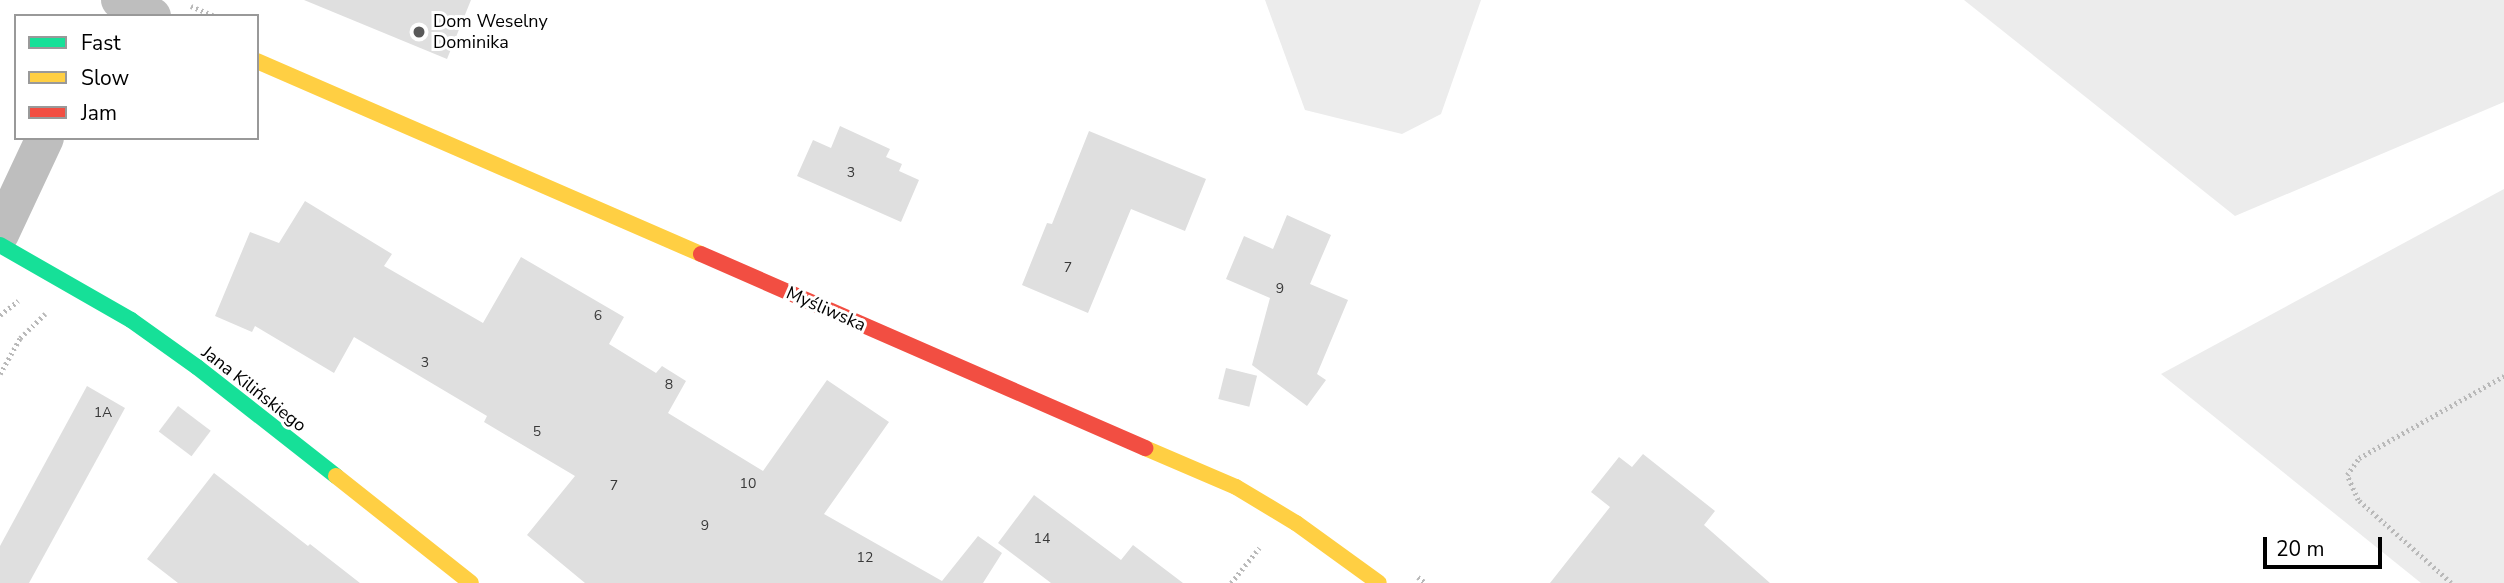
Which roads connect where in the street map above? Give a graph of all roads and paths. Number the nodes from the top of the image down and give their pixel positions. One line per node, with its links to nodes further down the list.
1 (120, 0): 2 (street)
2 (169, 9): 3 (path)
3 (202, 14)
4 (259, 62): 14 (street, Myśliwska)
5 (44, 140): 6 (street)
6 (0, 234)
7 (0, 246): 12 (street, Jana Kilińskiego)
8 (47, 313): 9 (path)
9 (0, 374)
10 (2504, 376): 15 (path)
11 (1266, 538): 13 (path)
12 (471, 583)
13 (1231, 583)
14 (1379, 583)
15 (2451, 583)

